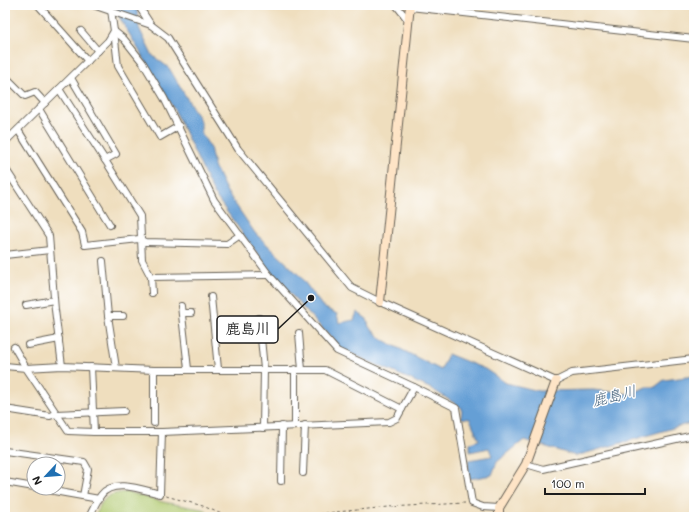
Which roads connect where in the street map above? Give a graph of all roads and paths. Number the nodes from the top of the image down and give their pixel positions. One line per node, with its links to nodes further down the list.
1 (38, 5): 14 (street)
2 (93, 5): 7 (street)
3 (152, 5): 5 (street)
4 (396, 5): 8 (street)
5 (140, 6): 9 (street)
6 (410, 6): 8 (street); 12 (street)
7 (110, 10): 9 (street); 11 (street)
8 (408, 20): 38 (street)
9 (151, 24): 38 (street)
10 (81, 31): 13 (street)
11 (114, 31): 13 (street); 20 (street); 20 (street)
12 (694, 39)
13 (98, 51): 14 (street)
14 (88, 61): 16 (street)
15 (5, 76): 18 (street)
16 (71, 78): 17 (street); 23 (street)
17 (59, 89): 18 (street); 23 (street)
18 (45, 103): 19 (street)
19 (39, 109): 21 (street); 25 (street)
20 (179, 126): 26 (street)
21 (18, 130): 22 (street); 27 (street)
22 (5, 142)
23 (105, 160): 27 (street)
24 (5, 168): 28 (street)
25 (110, 225)
26 (240, 234): 27 (street); 31 (street)
27 (142, 240): 32 (street)
28 (50, 250): 29 (street); 37 (street)
29 (5, 255)
30 (103, 261): 34 (street)
31 (269, 274): 32 (street); 63 (street)
32 (151, 277): 35 (street)
33 (112, 281): 34 (street)
34 (105, 282): 41 (street)
35 (152, 293)
36 (211, 297): 56 (street)
37 (54, 300): 39 (street); 47 (street)
38 (380, 302): 62 (street)
39 (26, 305)
40 (191, 313): 44 (street)
41 (108, 316): 42 (street); 55 (street)
42 (123, 316)
43 (259, 318): 57 (street)
44 (184, 332): 45 (street); 59 (street)
45 (177, 333)
46 (299, 333): 61 (street)
47 (59, 339): 48 (street); 52 (street)
48 (28, 345)
49 (14, 346): 54 (street)
50 (694, 359): 62 (street)
51 (5, 366): 54 (street)
52 (62, 366): 53 (street); 54 (street)
53 (91, 367): 55 (street); 67 (street)
54 (26, 368): 68 (street)
55 (116, 368): 58 (street)
56 (218, 369): 57 (street); 59 (street)
57 (264, 369): 60 (street); 73 (street)
58 (154, 370): 59 (street); 69 (street)
59 (188, 370)
60 (295, 370): 61 (street); 70 (street)
61 (302, 370): 65 (street)
62 (556, 381): 78 (street)
63 (414, 387): 65 (street); 87 (street)
64 (5, 409): 68 (street)
65 (402, 409): 71 (street)
66 (124, 411): 67 (street)
67 (94, 412): 68 (street); 74 (street)
68 (56, 414): 74 (street)
69 (154, 423)
70 (295, 425): 71 (street); 72 (street)
71 (305, 425): 79 (street)
72 (282, 426): 73 (street); 80 (street)
73 (263, 428): 75 (street)
74 (94, 432): 75 (street)
75 (162, 432): 84 (street)
76 (694, 435): 78 (street)
77 (5, 451): 85 (street)
78 (526, 464): 88 (street)
79 (303, 473)
80 (281, 481)
81 (5, 482): 82 (street)
82 (26, 486)
83 (66, 493): 85 (street)
84 (160, 494): 86 (street); 87 (path)
85 (83, 496): 86 (street)
86 (99, 499): 89 (street)
87 (472, 503): 88 (street)
88 (499, 508): 90 (street)
89 (89, 517)
90 (499, 517)

